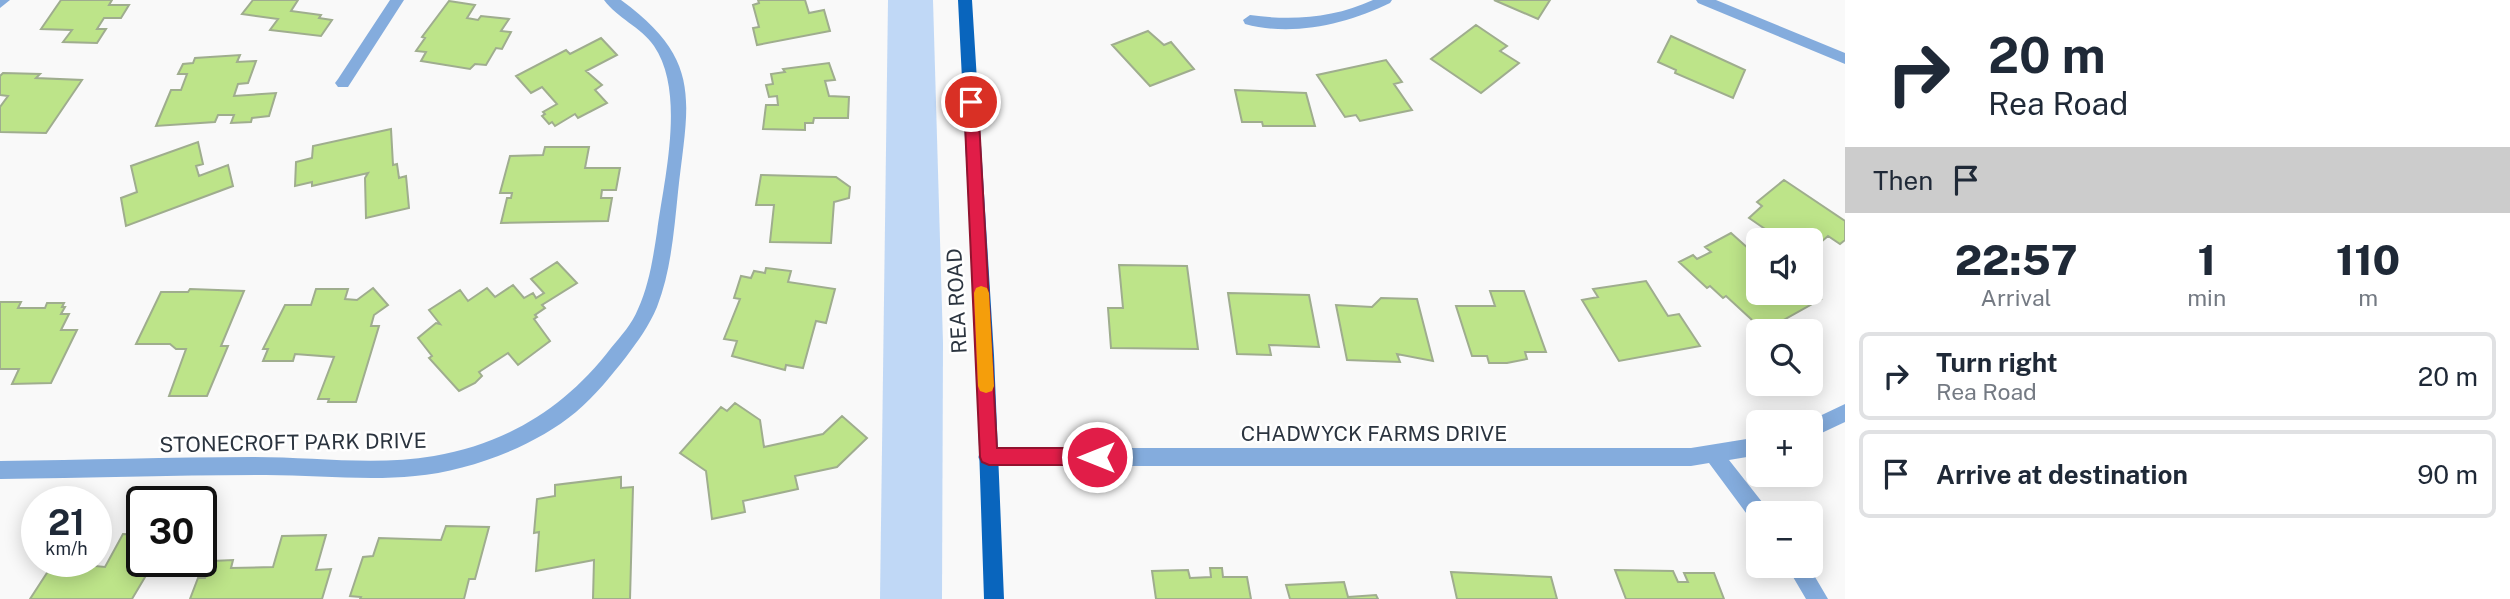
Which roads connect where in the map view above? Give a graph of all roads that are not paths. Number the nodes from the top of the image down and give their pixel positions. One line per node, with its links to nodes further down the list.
1 (397, 0): 8 (street)
2 (611, 0): 14 (street, STONECROFT PARK DRIVE)
3 (965, 0): 13 (main road, REA ROAD)
4 (1385, 0): 6 (street)
5 (1703, 0): 7 (street)
6 (1250, 20)
7 (1845, 59)
8 (344, 83)
9 (1845, 413): 10 (street)
10 (1823, 423)
11 (1746, 449): 12 (street, CHADWYCK FARMS DRIVE)
12 (1714, 455): 13 (street, CHADWYCK FARMS DRIVE); 15 (street)
13 (989, 457): 17 (main road, REA ROAD)
14 (0, 470)
15 (1749, 501)
16 (1804, 578): 18 (street)
17 (994, 599)
18 (1818, 599)

